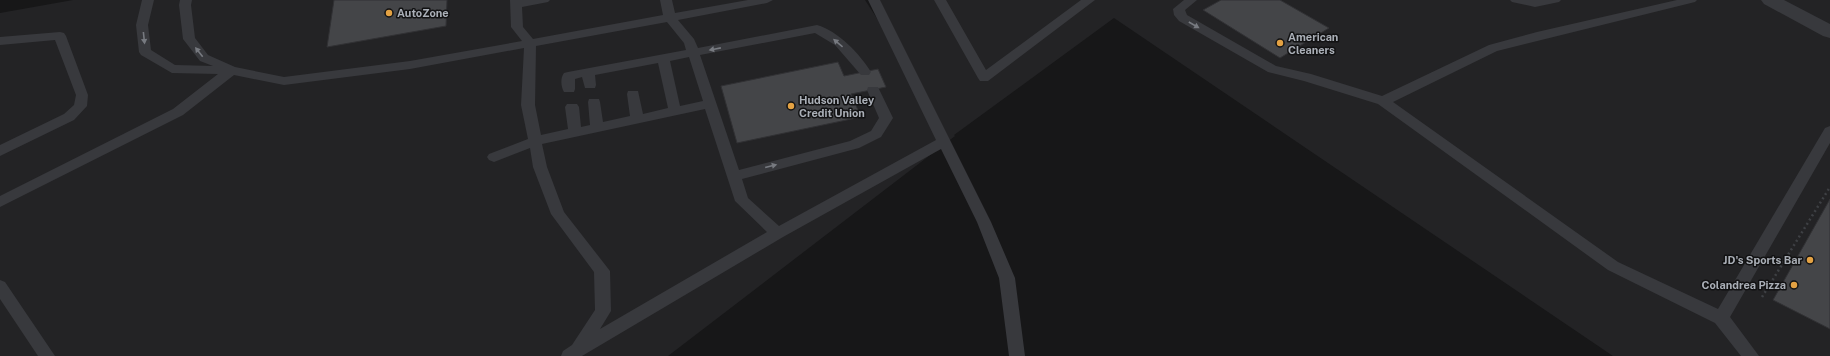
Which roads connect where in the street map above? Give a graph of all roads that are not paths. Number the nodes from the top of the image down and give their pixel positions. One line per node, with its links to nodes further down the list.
1 (148, 0): 22 (lane, one-way to 22)
2 (186, 0): 22 (lane, one-way to 2)
3 (544, 0): 14 (lane)
4 (666, 0): 15 (lane)
5 (768, 0): 15 (lane)
6 (874, 0): 40 (lane)
7 (940, 0): 8 (lane)
8 (1089, 0)
9 (1191, 0): 30 (lane, one-way to 30)
10 (1516, 0): 11 (lane)
11 (1555, 0)
12 (1691, 0): 30 (lane)
13 (1770, 0): 16 (street)
14 (516, 2): 18 (lane)
15 (670, 18): 18 (lane); 19 (lane)
16 (1830, 32)
17 (0, 41): 41 (lane)
18 (530, 43): 22 (lane); 39 (lane)
19 (694, 52): 20 (lane); 24 (lane, one-way to 19); 32 (lane)
20 (663, 58): 21 (lane); 34 (lane)
21 (628, 64): 23 (lane); 25 (lane)
22 (232, 70): 44 (lane)
23 (588, 72): 26 (lane); 27 (lane)
24 (865, 72)
25 (630, 77)
26 (590, 85)
27 (569, 89)
28 (873, 90): 43 (lane, one-way to 28)
29 (633, 94): 35 (lane)
30 (1383, 101): 47 (lane)
31 (594, 102): 36 (lane)
32 (710, 104): 34 (lane); 43 (lane)
33 (572, 107): 38 (lane)
34 (675, 111): 35 (lane)
35 (637, 119): 36 (lane)
36 (598, 127): 38 (lane)
37 (1830, 130): 47 (lane)
38 (576, 132): 39 (lane)
39 (535, 141): 42 (lane); 48 (lane)
40 (944, 142): 45 (lane); 50 (lane)
41 (0, 151)
42 (494, 157)
43 (734, 176): 45 (lane)
44 (0, 202)
45 (778, 234): 48 (lane)
46 (0, 286): 49 (lane)
47 (1721, 318): 51 (lane)
48 (573, 353)
49 (47, 356)
50 (1017, 356)
51 (1751, 356)

